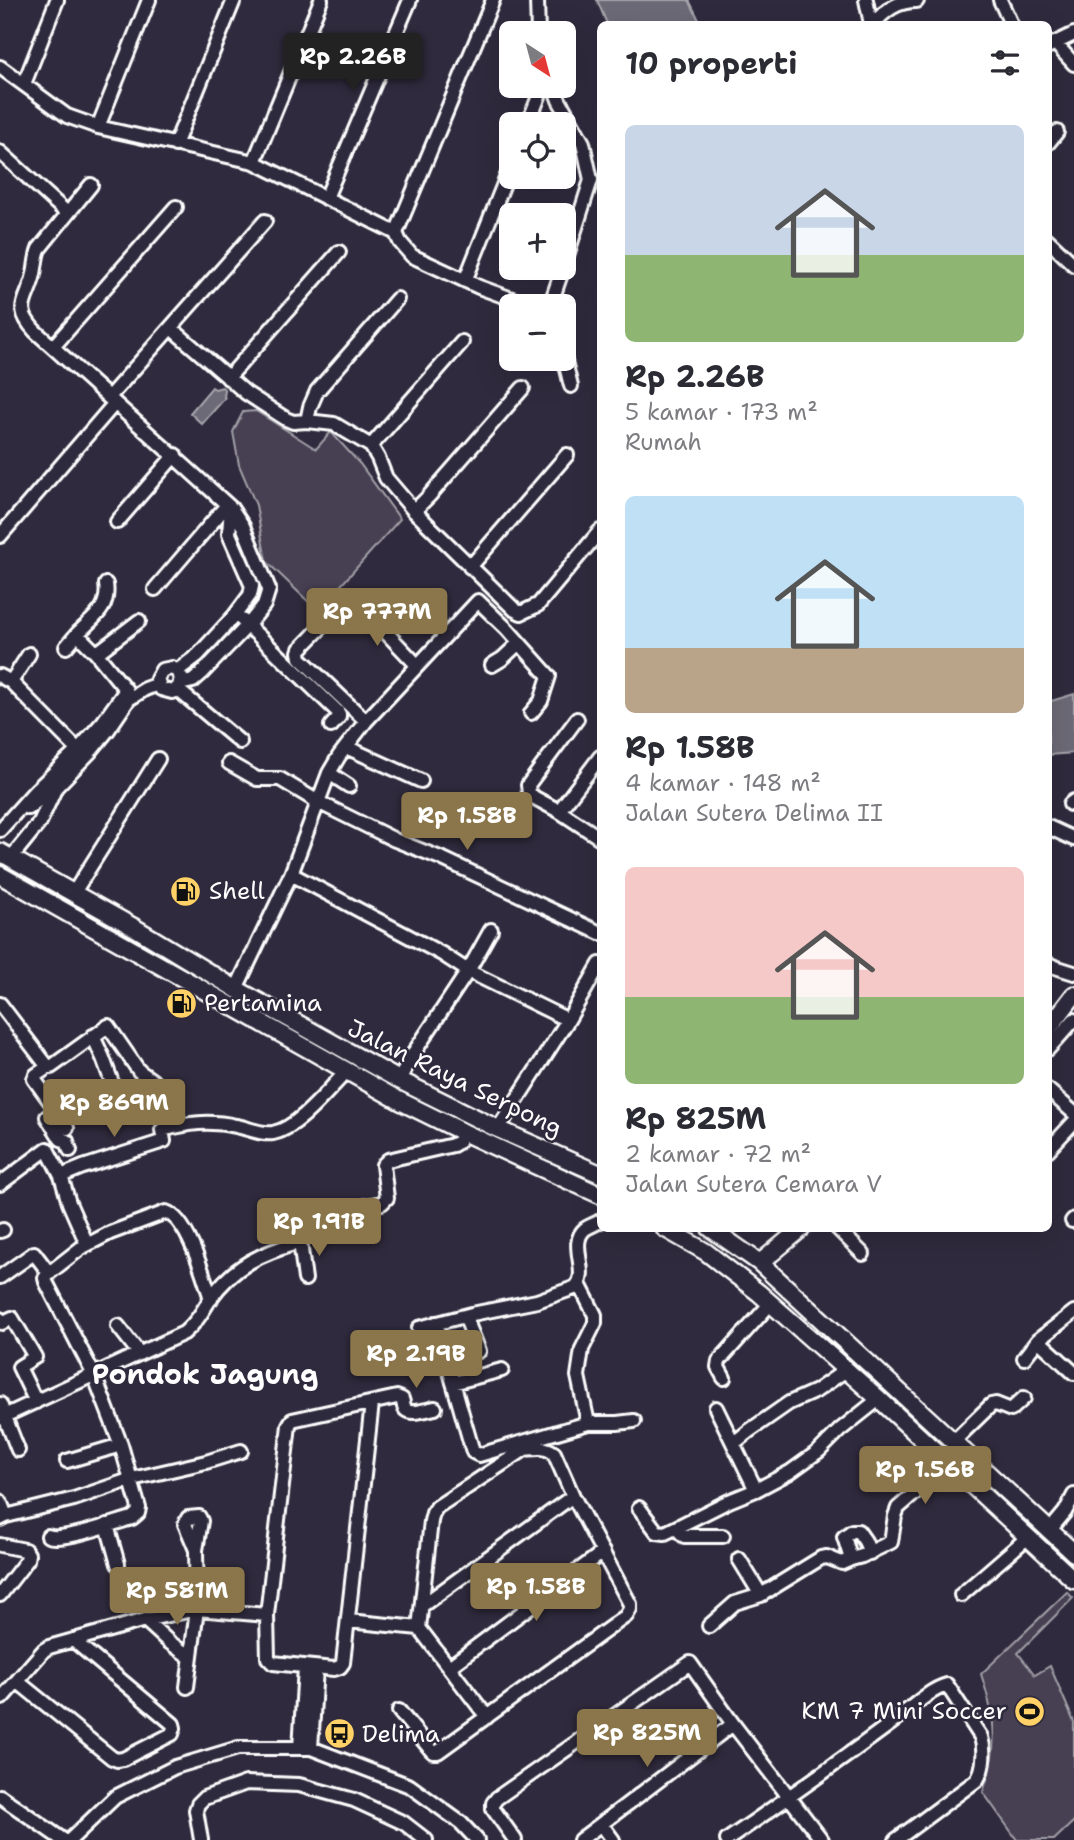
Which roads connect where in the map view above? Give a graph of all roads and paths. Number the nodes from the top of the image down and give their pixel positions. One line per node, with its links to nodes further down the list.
1 (57, 0): 19 (street)
2 (149, 0): 21 (street)
3 (234, 0): 24 (street)
4 (321, 0): 26 (street)
5 (410, 0): 29 (street)
6 (493, 0): 34 (street)
7 (537, 0): 11 (street)
8 (866, 0): 12 (street)
9 (1000, 0): 14 (street)
10 (917, 2): 13 (street)
11 (538, 21)
12 (871, 21)
13 (875, 21)
14 (1010, 21)
15 (1074, 34): 16 (street)
16 (1052, 45): 17 (street)
17 (1074, 64)
18 (0, 67): 19 (street)
19 (24, 84): 21 (street)
20 (558, 98): 33 (street)
21 (98, 127): 24 (street)
22 (1057, 132): 23 (street)
23 (1052, 138)
24 (175, 145): 26 (street)
25 (0, 152): 31 (street)
26 (254, 162): 29 (street)
27 (91, 185): 31 (street)
28 (502, 189): 38 (street)
29 (327, 198): 34 (street)
30 (176, 207): 43 (street)
31 (67, 213): 43 (street)
32 (265, 221): 41 (street)
33 (576, 228)
34 (396, 233): 38 (street)
35 (1052, 244): 37 (street)
36 (339, 252): 45 (street)
37 (1074, 265)
38 (465, 281): 39 (street)
39 (499, 294)
40 (397, 299): 49 (street)
41 (171, 328): 45 (street); 48 (street)
42 (461, 342): 50 (street)
43 (53, 347): 48 (street)
44 (567, 371): 46 (street)
45 (228, 378): 49 (street)
46 (570, 386)
47 (523, 388): 54 (street)
48 (112, 400): 51 (street); 57 (street)
49 (307, 421): 50 (street)
50 (371, 446): 54 (street)
51 (175, 455): 53 (street); 55 (street)
52 (566, 455): 58 (street)
53 (229, 506): 60 (street); 63 (street); 65 (street)
54 (414, 511): 58 (street)
55 (117, 522)
56 (597, 535): 58 (street)
57 (0, 536)
58 (470, 566)
59 (106, 584): 66 (street)
60 (155, 589)
61 (362, 607): 71 (street)
62 (335, 614): 79 (street)
63 (235, 615): 65 (street); 73 (street)
64 (139, 621): 69 (street)
65 (248, 625): 76 (street); 80 (street)
66 (77, 634): 68 (street); 69 (street)
67 (519, 643): 71 (street); 72 (street); 77 (street)
68 (66, 647)
69 (97, 653): 83 (street)
70 (29, 654): 74 (street)
71 (417, 665): 79 (street)
72 (492, 665)
73 (177, 671): 75 (street); 76 (street)
74 (5, 679): 83 (street)
75 (158, 684): 76 (street); 89 (street)
76 (179, 687): 81 (street)
77 (531, 713)
78 (577, 719): 92 (street)
79 (366, 721): 82 (street)
80 (331, 726)
81 (240, 742)
82 (346, 747): 87 (street); 88 (street)
83 (78, 750): 94 (street)
84 (158, 759): 101 (street)
85 (597, 761): 92 (street)
86 (229, 763): 91 (street)
87 (329, 773): 90 (street); 91 (street)
88 (421, 781)
89 (57, 786): 97 (street); 98 (street)
90 (349, 786)
91 (318, 802): 99 (street); 103 (street)
92 (559, 811): 95 (street)
93 (1052, 829): 96 (street)
94 (0, 830)
95 (597, 836)
96 (1074, 839)
97 (0, 840)
98 (5, 856): 101 (main road, Jalan Raya Serpong)
99 (291, 874): 106 (street); 108 (street)
100 (0, 876): 117 (main road, Jalan Raya Serpong)
101 (73, 894): 108 (main road, Jalan Raya Serpong)
102 (491, 930): 106 (street)
103 (597, 932)
104 (1052, 966): 107 (street)
105 (597, 969): 111 (street)
106 (468, 971): 111 (street); 118 (street)
107 (1074, 973)
108 (236, 989): 118 (main road, Jalan Raya Serpong)
109 (1074, 995): 113 (main road)
110 (0, 1004): 116 (street)
111 (568, 1020): 126 (street)
112 (1074, 1020): 115 (street)
113 (1052, 1024)
114 (93, 1036): 116 (street); 119 (street); 121 (street)
115 (1052, 1045)
116 (48, 1067): 122 (street)
117 (347, 1071): 127 (main road, Jalan Raya Serpong); 131 (street)
118 (399, 1080): 126 (main road, Jalan Raya Serpong)
119 (153, 1081)
120 (1052, 1095): 123 (street)
121 (118, 1099)
122 (57, 1111): 125 (street); 129 (street)
123 (1074, 1113)
124 (1074, 1122): 128 (street)
125 (67, 1128)
126 (498, 1129): 130 (main road, Jalan Raya Serpong)
127 (465, 1133): 133 (main road, Jalan Raya Serpong); 139 (street)
128 (1052, 1146)
129 (70, 1150)
130 (597, 1173)
131 (61, 1176): 132 (street); 140 (street)
132 (0, 1184)
133 (597, 1194)
134 (597, 1223): 146 (street)
135 (671, 1232): 148 (main road)
136 (716, 1232): 142 (main road)
137 (797, 1232): 142 (main road)
138 (841, 1232): 141 (street)
139 (300, 1242): 145 (street); 147 (street)
140 (87, 1244): 143 (street); 147 (street)
141 (863, 1254)
142 (760, 1263): 176 (main road)
143 (49, 1273): 144 (street); 163 (street)
144 (0, 1277)
145 (306, 1279)
146 (579, 1284): 149 (street); 175 (street)
147 (211, 1298): 158 (street)
148 (771, 1303): 161 (main road); 164 (street)
149 (465, 1316): 152 (street); 157 (street)
150 (1069, 1317): 155 (street); 156 (street)
151 (0, 1319): 168 (street)
152 (436, 1323): 154 (street); 165 (street)
153 (118, 1326): 158 (street)
154 (419, 1328)
155 (1074, 1330)
156 (1038, 1340): 159 (street); 162 (street)
157 (479, 1351)
158 (139, 1353): 163 (street)
159 (1024, 1358)
160 (502, 1370): 165 (street)
161 (846, 1370): 167 (main road); 177 (street)
162 (1074, 1373)
163 (94, 1375): 168 (street); 178 (street)
164 (724, 1378)
165 (453, 1383): 175 (street)
166 (1024, 1398): 176 (street)
167 (879, 1399): 182 (main road); 184 (street)
168 (36, 1402): 173 (street)
169 (372, 1403): 171 (street); 210 (street); 212 (street)
170 (0, 1404): 173 (street)
171 (435, 1408)
172 (716, 1408): 177 (street)
173 (3, 1417): 179 (street)
174 (634, 1421): 175 (street)
175 (588, 1423)
176 (954, 1441): 192 (main road)
177 (734, 1443): 184 (street)
178 (121, 1444): 181 (street); 183 (street)
179 (18, 1450)
180 (241, 1451): 183 (street)
181 (68, 1461)
182 (947, 1462): 195 (main road); 199 (street)
183 (132, 1479): 189 (street); 190 (street)
184 (756, 1490): 191 (street)
185 (1074, 1495): 192 (street)
186 (573, 1496): 198 (street); 208 (street); 208 (street)
187 (0, 1501): 189 (street)
188 (639, 1508): 191 (street)
189 (3, 1518)
190 (107, 1524): 193 (street); 203 (street)
191 (676, 1528): 194 (street)
192 (1050, 1530): 200 (main road)
193 (48, 1536)
194 (723, 1536)
195 (1028, 1537): 204 (main road); 207 (street)
196 (0, 1545): 205 (street)
197 (196, 1550): 209 (street)
198 (603, 1552): 218 (street); 223 (street)
199 (870, 1553): 202 (street); 202 (street)
200 (1074, 1553)
201 (739, 1559): 206 (street)
202 (851, 1559): 206 (street)
203 (118, 1564)
204 (1074, 1580)
205 (0, 1595)
206 (761, 1595): 213 (street)
207 (961, 1595)
208 (423, 1605): 214 (street)
209 (197, 1609): 210 (street); 211 (street); 216 (street)
210 (267, 1615): 217 (street)
211 (145, 1620): 215 (street); 216 (street)
212 (348, 1621): 214 (street); 217 (street)
213 (709, 1626)
214 (419, 1628): 218 (street)
215 (72, 1640): 219 (street); 219 (street)
216 (190, 1657): 220 (street)
217 (311, 1667): 225 (street)
218 (449, 1667): 223 (street)
219 (17, 1682): 221 (street)
220 (187, 1687)
221 (2, 1698)
222 (399, 1711): 223 (street)
223 (486, 1717)
224 (733, 1724): 227 (street); 228 (street); 234 (street)
225 (305, 1748): 230 (street); 233 (street)
226 (0, 1796): 229 (street)
227 (789, 1796): 237 (street); 238 (street); 239 (street)
228 (602, 1825): 235 (street); 236 (street)
229 (62, 1840)
230 (70, 1840)
231 (201, 1840): 232 (street)
232 (426, 1840)
233 (477, 1840)
234 (515, 1840)
235 (580, 1840)
236 (613, 1840)
237 (727, 1840)
238 (822, 1840)
239 (896, 1840)

